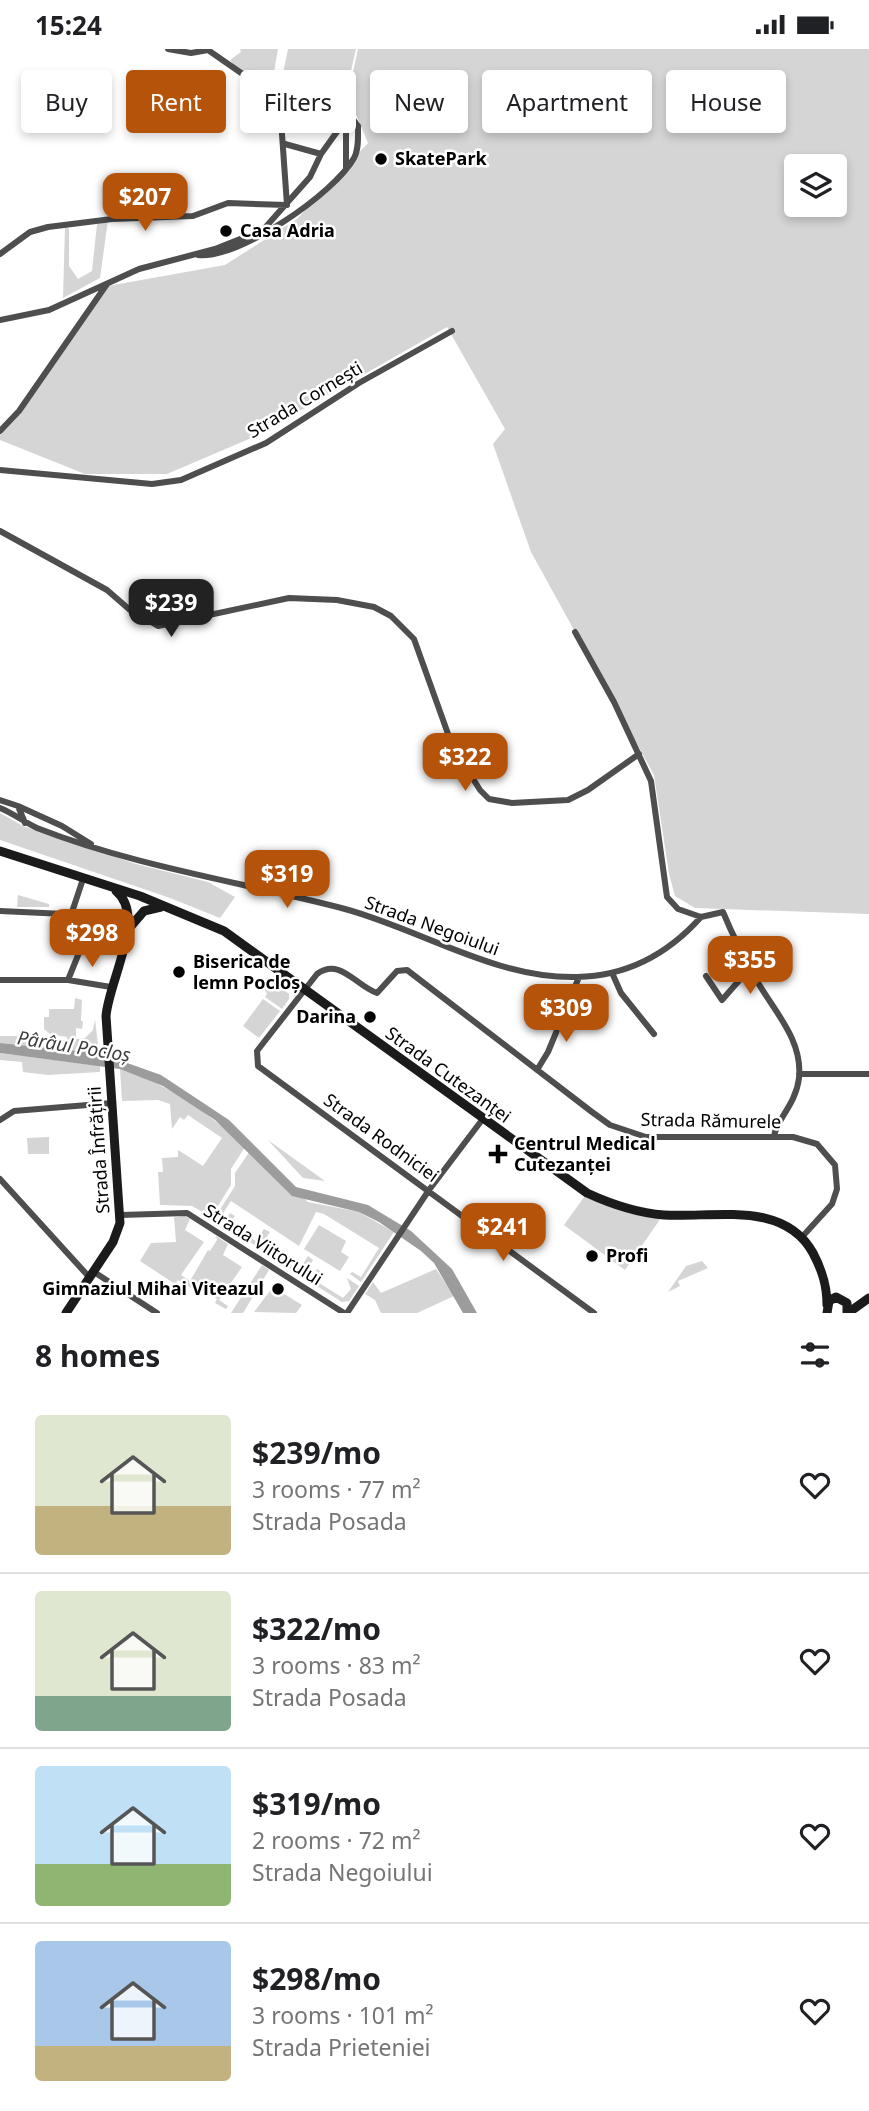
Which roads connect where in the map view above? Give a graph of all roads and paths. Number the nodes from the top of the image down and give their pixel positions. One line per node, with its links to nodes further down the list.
1 (168, 49): 7 (street)
2 (356, 121): 3 (street)
3 (358, 126): 4 (street); 9 (street)
4 (356, 132)
5 (336, 133): 8 (street)
6 (346, 133): 9 (street)
7 (285, 144): 8 (street); 10 (street)
8 (321, 154): 10 (street)
9 (346, 169): 12 (street)
10 (287, 205): 11 (street); 12 (street)
11 (0, 254)
12 (195, 254): 13 (street)
13 (108, 282): 14 (street); 16 (street)
14 (0, 320)
15 (452, 331): 17 (street, Strada Cornești)
16 (0, 431)
17 (0, 470)
18 (0, 531): 20 (street)
19 (575, 632): 20 (street)
20 (639, 754): 35 (street)
21 (0, 800): 22 (street, Strada Negoiului)
22 (18, 806): 24 (street); 25 (street, Strada Negoiului)
23 (0, 808): 24 (street, Strada Negoiului)
24 (25, 823): 25 (street, Strada Negoiului)
25 (98, 849): 40 (street, Strada Negoiului)
26 (0, 851): 27 (street, Strada Cutezanței)
27 (83, 880): 28 (street, Strada Cutezanței); 31 (street); 33 (street)
28 (114, 890): 29 (street, Strada Cutezanței); 30 (street, Strada Cutezanței)
29 (140, 897): 30 (street); 31 (street, Strada Cutezanței); 34 (street)
30 (128, 907): 34 (street); 36 (street, Strada Înfrățirii)
31 (167, 907): 34 (street); 44 (street, Strada Cutezanței)
32 (0, 911): 33 (street)
33 (72, 912): 42 (street)
34 (142, 912): 36 (street, Strada Înfrățirii)
35 (701, 917): 37 (street); 38 (street, Strada Negoiului)
36 (128, 931): 43 (street, Strada Înfrățirii)
37 (750, 968): 39 (street); 48 (street)
38 (613, 975): 40 (street, Strada Negoiului); 46 (street)
39 (706, 976)
40 (579, 977): 47 (street)
41 (0, 980): 42 (street)
42 (68, 980): 43 (street)
43 (111, 987): 50 (street, Strada Înfrățirii)
44 (304, 991): 45 (street, Strada Rodniciei); 52 (street, Strada Cutezanței); 55 (street, Strada Rodniciei)
45 (451, 1001): 47 (street, Strada Rămurele)
46 (653, 1034)
47 (537, 1070): 53 (street, Strada Rămurele)
48 (799, 1074): 49 (street); 53 (street)
49 (869, 1074)
50 (111, 1103): 51 (street); 56 (street, Strada Înfrățirii)
51 (0, 1120)
52 (482, 1120): 55 (street); 57 (street, Strada Cutezanței)
53 (774, 1137): 57 (street, Strada Rămurele)
54 (0, 1179): 58 (street)
55 (429, 1190): 65 (street); 66 (street, Strada Rodniciei)
56 (121, 1215): 58 (street, Strada Înfrățirii); 65 (street, Strada Viitorului)
57 (802, 1237): 59 (street)
58 (92, 1275): 63 (street, Strada Înfrățirii); 64 (street)
59 (825, 1279): 61 (street); 62 (street)
60 (869, 1297): 61 (street); 67 (street)
61 (843, 1299): 62 (street); 67 (street)
62 (825, 1310)
63 (66, 1313)
64 (158, 1313)
65 (346, 1313)
66 (594, 1313)
67 (848, 1313)

